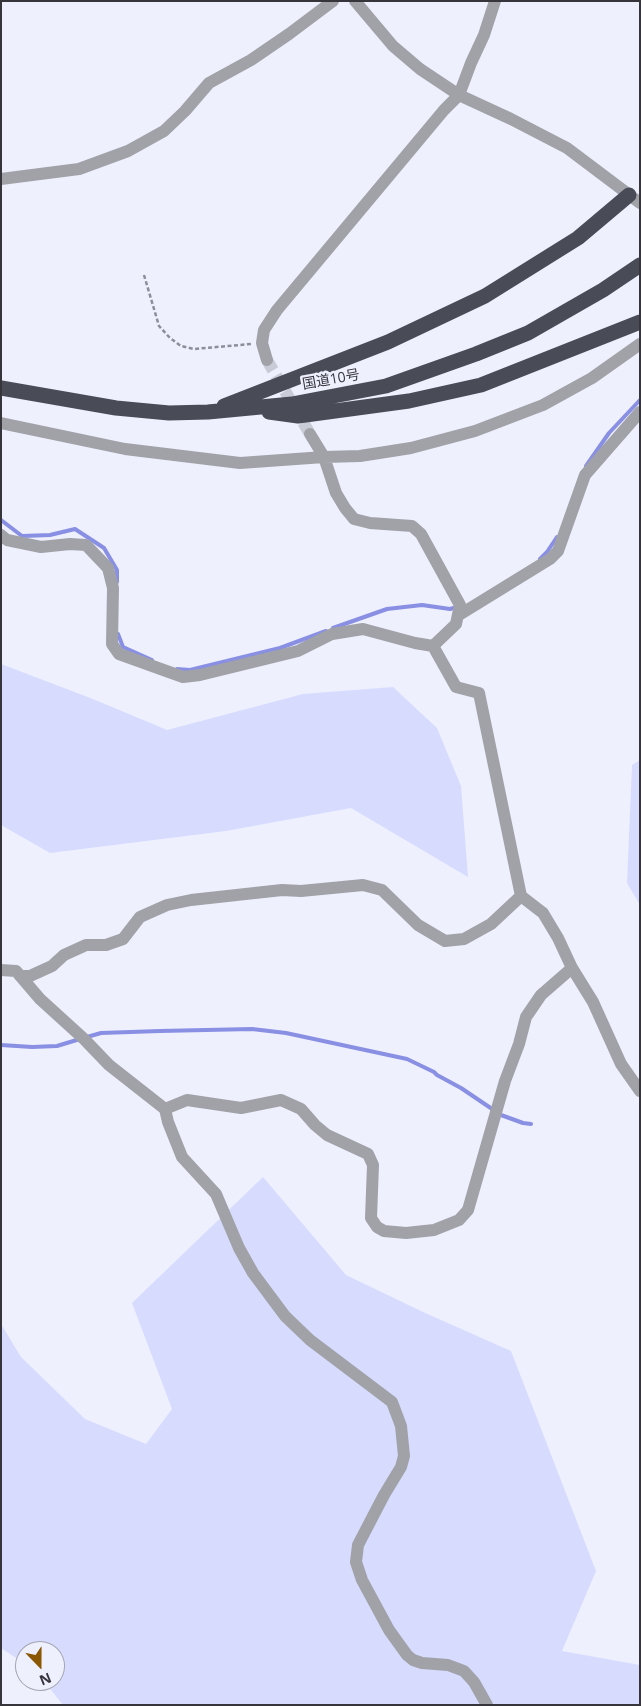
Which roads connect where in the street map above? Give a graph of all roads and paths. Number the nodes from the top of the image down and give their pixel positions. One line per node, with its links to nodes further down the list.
1 (333, 1): 5 (street)
2 (355, 1): 4 (street)
3 (495, 1): 4 (street)
4 (459, 95): 6 (street); 10 (street)
5 (1, 179)
6 (635, 199): 15 (highway)
7 (640, 264): 14 (highway, 国道10号)
8 (144, 275): 10 (path)
9 (640, 322): 14 (highway)
10 (262, 343): 12 (street)
11 (640, 344): 19 (street)
12 (267, 360)
13 (1, 388): 15 (highway, 国道10号)
14 (245, 409): 15 (highway, 国道10号)
15 (208, 412)
16 (640, 412): 21 (street)
17 (1, 422): 19 (street)
18 (310, 434): 19 (street)
19 (324, 457): 21 (street)
20 (1, 535): 22 (street)
21 (459, 615): 22 (street)
22 (433, 646): 23 (street)
23 (521, 896): 24 (street); 26 (street)
24 (572, 968): 27 (street); 28 (street)
25 (1, 970): 26 (street)
26 (21, 976): 28 (street)
27 (640, 1091)
28 (165, 1109): 29 (street)
29 (487, 1705)

